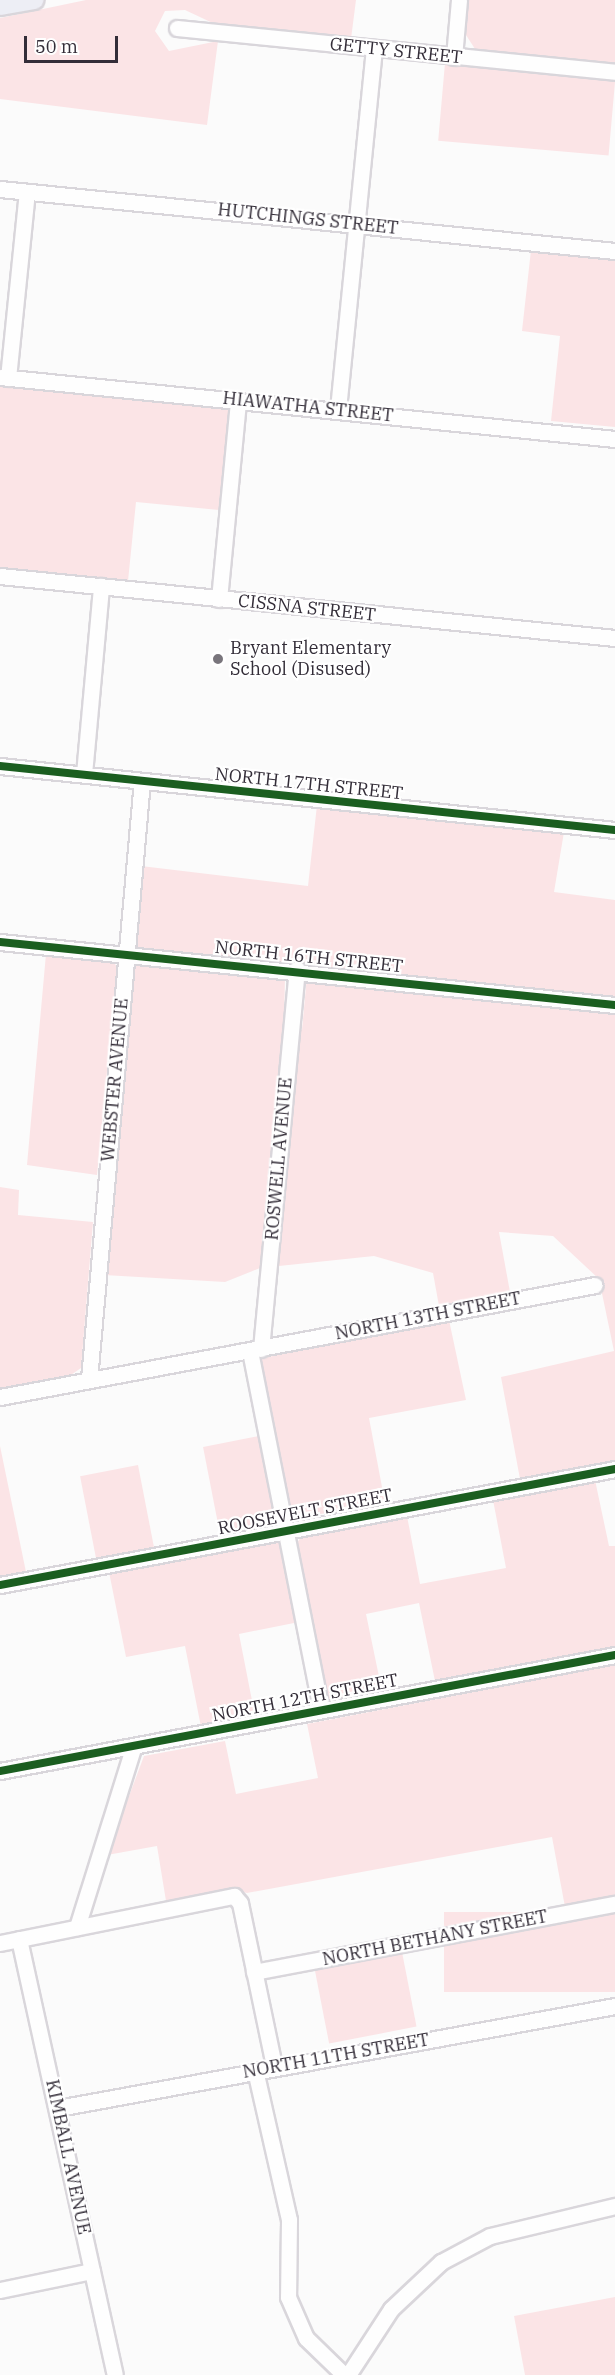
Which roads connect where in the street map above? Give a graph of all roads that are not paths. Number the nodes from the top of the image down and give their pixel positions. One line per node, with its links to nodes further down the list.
1 (34, 0): 3 (main road)
2 (459, 0): 6 (street)
3 (0, 6)
4 (177, 28): 5 (street, GETTY STREET)
5 (374, 50): 6 (street, GETTY STREET); 10 (street)
6 (454, 57): 7 (street, GETTY STREET)
7 (615, 72)
8 (0, 189): 9 (street, HUTCHINGS STREET)
9 (27, 192): 10 (street, HUTCHINGS STREET); 12 (street)
10 (358, 224): 11 (street, HUTCHINGS STREET); 14 (street)
11 (615, 251)
12 (4, 377): 13 (street, HIAWATHA STREET)
13 (238, 400): 14 (street, HIAWATHA STREET); 18 (street)
14 (338, 409): 15 (street, HIAWATHA STREET)
15 (615, 439)
16 (0, 576): 17 (street, CISSNA STREET)
17 (101, 586): 18 (street, CISSNA STREET); 21 (street)
18 (219, 599): 19 (street, CISSNA STREET)
19 (615, 638)
20 (0, 766): 21 (street, NORTH 17TH STREET)
21 (84, 774): 22 (street, NORTH 17TH STREET)
22 (142, 781): 23 (street, NORTH 17TH STREET); 25 (street, WEBSTER AVENUE)
23 (615, 830)
24 (0, 942): 25 (street, NORTH 16TH STREET)
25 (126, 954): 26 (street, NORTH 16TH STREET); 30 (street, WEBSTER AVENUE)
26 (297, 969): 27 (street, NORTH 16TH STREET); 29 (street, ROSWELL AVENUE)
27 (615, 1005)
28 (595, 1285): 29 (street, NORTH 13TH STREET)
29 (256, 1350): 30 (street, NORTH 13TH STREET); 33 (street, ROSWELL AVENUE)
30 (89, 1379): 31 (street, NORTH 13TH STREET)
31 (0, 1397)
32 (615, 1469): 33 (street, ROOSEVELT STREET)
33 (288, 1531): 34 (street, ROOSEVELT STREET); 36 (street, ROSWELL AVENUE)
34 (0, 1585)
35 (615, 1655): 36 (street, NORTH 12TH STREET)
36 (321, 1710): 37 (street, NORTH 12TH STREET)
37 (134, 1748): 38 (street, NORTH 12TH STREET); 40 (street)
38 (0, 1770)
39 (615, 1904): 43 (street, NORTH BETHANY STREET)
40 (77, 1927): 41 (street); 43 (street)
41 (19, 1939): 42 (street); 47 (street, KIMBALL AVENUE)
42 (0, 1942)
43 (254, 1972): 45 (street)
44 (615, 2006): 45 (street, NORTH 11TH STREET)
45 (274, 2066): 46 (street, NORTH 11TH STREET)
46 (255, 2070): 47 (street, NORTH 11TH STREET); 52 (street)
47 (58, 2108): 49 (street, KIMBALL AVENUE)
48 (615, 2206): 53 (street)
49 (92, 2271): 50 (street); 51 (street, KIMBALL AVENUE)
50 (0, 2290)
51 (115, 2375)
52 (344, 2375)
53 (348, 2375)

